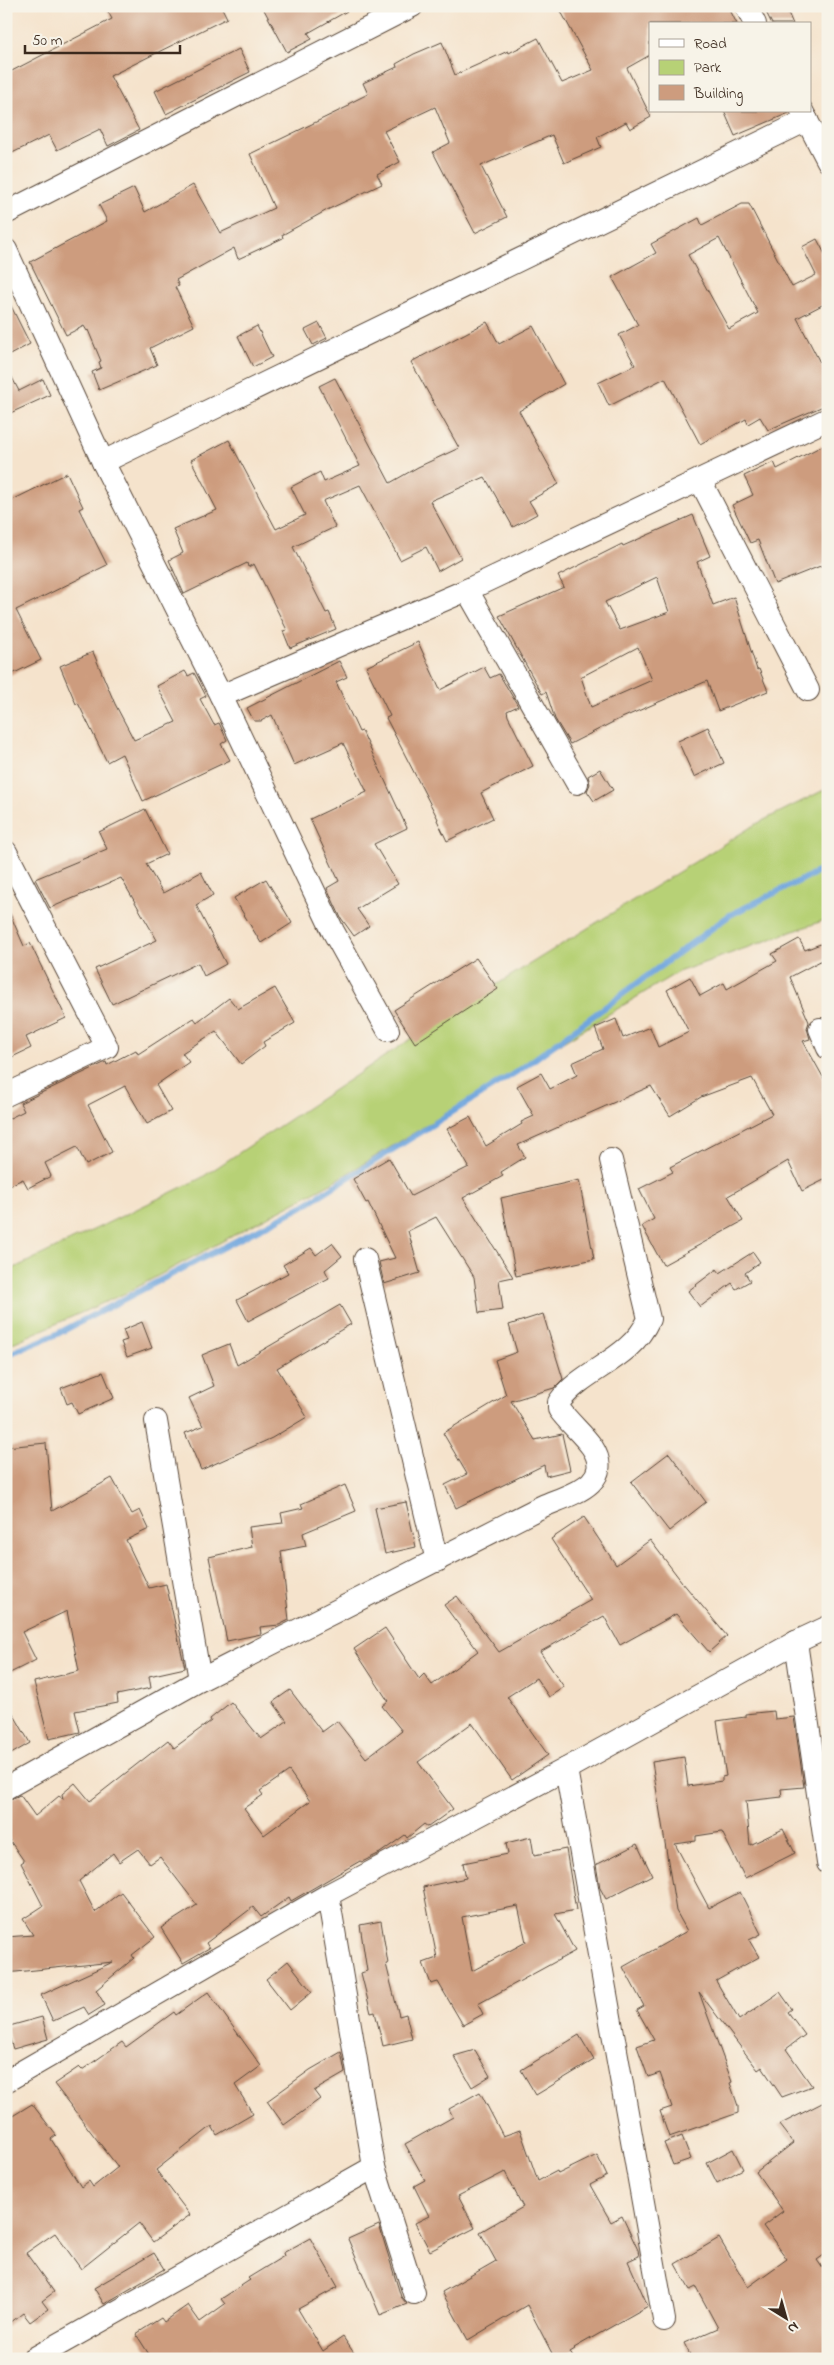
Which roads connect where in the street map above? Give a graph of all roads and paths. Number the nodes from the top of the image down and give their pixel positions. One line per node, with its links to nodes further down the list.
1 (412, 6): 6 (street)
2 (746, 6): 3 (street)
3 (754, 22)
4 (804, 115): 5 (street); 9 (street)
5 (828, 161)
6 (6, 213)
7 (6, 250): 9 (street)
8 (828, 419): 10 (street)
9 (103, 462): 13 (street)
10 (700, 480): 11 (street); 12 (street)
11 (467, 590): 13 (street); 14 (street)
12 (808, 690)
13 (221, 696): 16 (street)
14 (577, 783)
15 (6, 852): 17 (street)
16 (388, 1030)
17 (6, 1095)
18 (611, 1160): 21 (street)
19 (365, 1259): 21 (street)
20 (156, 1422): 24 (street)
21 (437, 1561): 24 (street)
22 (828, 1627): 23 (street)
23 (796, 1642): 25 (street); 27 (street)
24 (200, 1680): 26 (street)
25 (566, 1769): 28 (street); 32 (street)
26 (6, 1788)
27 (828, 1863)
28 (328, 1895): 29 (street); 30 (street)
29 (6, 2081)
30 (374, 2167): 31 (street); 33 (street)
31 (414, 2293)
32 (664, 2320)
33 (33, 2359)

